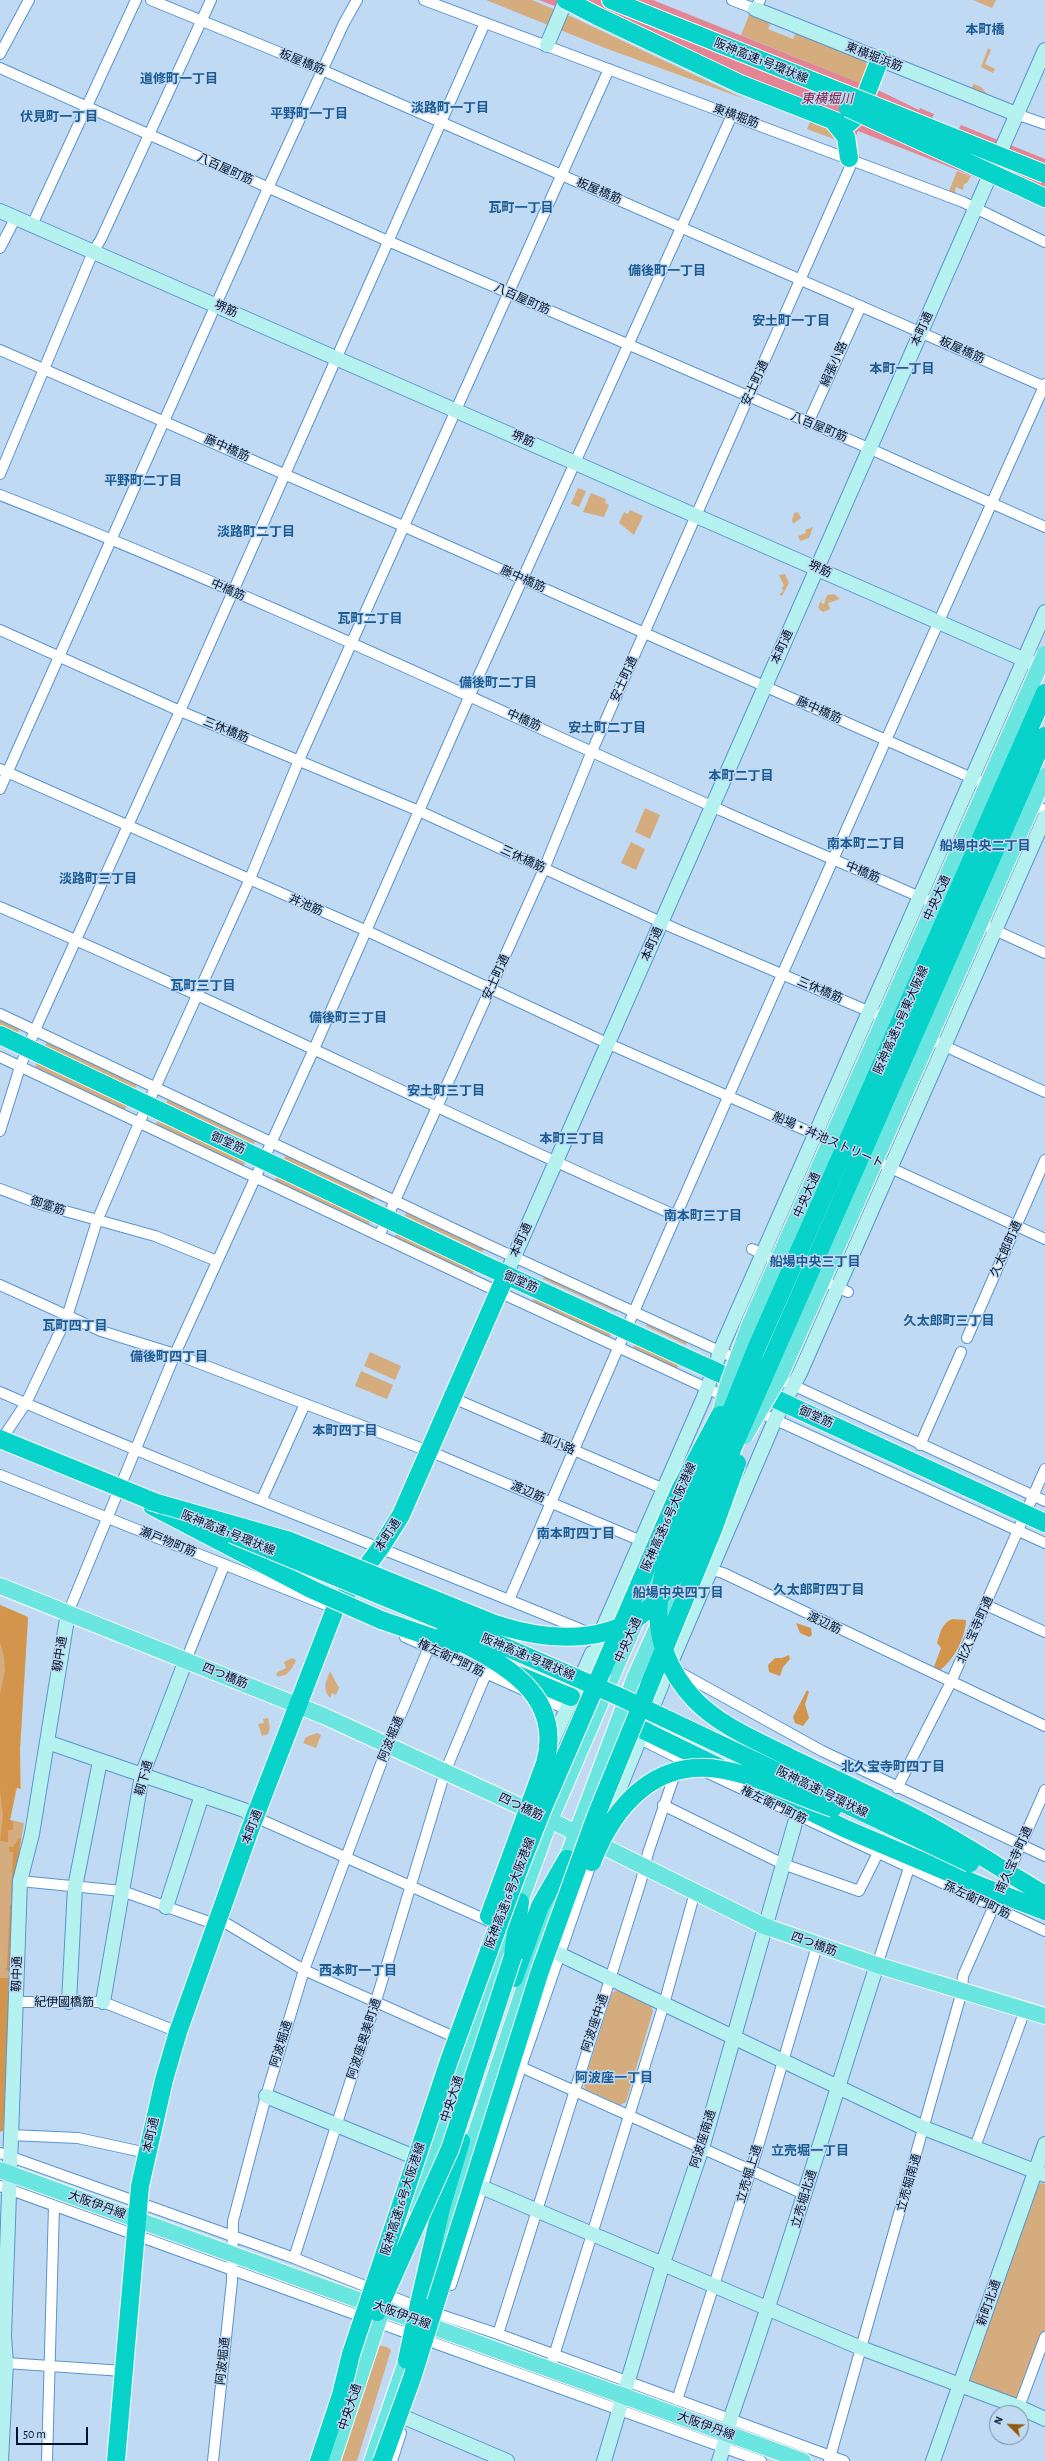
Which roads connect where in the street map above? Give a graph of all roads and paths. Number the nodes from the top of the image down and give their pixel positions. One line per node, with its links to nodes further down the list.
1 (29, 0): 16 (street)
2 (136, 0): 21 (street)
3 (151, 0): 12 (street, 板屋橋筋)
4 (211, 0): 12 (street)
5 (357, 0): 20 (street)
6 (424, 0): 13 (street, 東横堀筋)
7 (566, 0): 14 (street); 24 (highway, bridge)
8 (611, 0): 11 (highway, 阪神高速1号環状線)
9 (732, 0): 10 (street, 東横堀浜筋)
10 (757, 5): 18 (street, 東横堀浜筋)
11 (663, 21): 29 (highway, 阪神高速1号環状線, bridge); 32 (highway, bridge)
12 (201, 22): 20 (street, 板屋橋筋); 27 (street)
13 (485, 23): 14 (street, 東横堀筋); 25 (street)
14 (546, 46): 19 (street, 東横堀筋)
15 (1045, 50): 23 (street, 本町通)
16 (0, 54)
17 (0, 68): 21 (street, 八百屋町筋)
18 (877, 68): 23 (street, 東横堀浜筋); 24 (highway, bridge)
19 (609, 69): 22 (street, 東横堀筋); 30 (street)
20 (322, 70): 25 (street, 板屋橋筋); 31 (street)
21 (86, 108): 27 (street, 八百屋町筋); 36 (street)
22 (732, 114): 28 (street, 東横堀筋); 37 (street, 靱中通)
23 (1016, 114): 26 (street); 33 (street, 本町通, bridge)
24 (834, 122): 28 (highway)
25 (441, 123): 30 (street, 板屋橋筋); 38 (street)
26 (1045, 124)
27 (149, 136): 31 (street, 八百屋町筋); 41 (street)
28 (848, 153): 33 (street, 東横堀筋); 42 (street, 安土町通)
29 (1043, 173)
30 (560, 174): 37 (street, 板屋橋筋); 43 (street)
31 (268, 188): 38 (street, 八百屋町筋); 44 (street)
32 (1045, 198)
33 (978, 201): 39 (street, 東横堀筋); 46 (street, 本町通)
34 (0, 211): 35 (street, 堺筋)
35 (16, 218): 36 (street, 堺筋); 40 (street)
36 (32, 224): 41 (street, 堺筋)
37 (682, 227): 42 (street, 板屋橋筋); 47 (street, 靱中通)
38 (388, 241): 43 (street, 八百屋町筋); 49 (street)
39 (1045, 242)
40 (0, 248)
41 (93, 252): 44 (street, 堺筋); 50 (street)
42 (801, 279): 45 (street, 板屋橋筋); 52 (street, 安土町通)
43 (508, 292): 47 (street, 八百屋町筋); 53 (street)
44 (216, 304): 49 (street, 堺筋); 54 (street)
45 (861, 306): 46 (street, 板屋橋筋); 55 (street, 絹張小路)
46 (921, 331): 51 (street, 板屋橋筋); 56 (street, 本町通)
47 (628, 346): 52 (street, 八百屋町筋); 57 (street, 靱中通)
48 (0, 350): 50 (street, 藤中橋筋)
49 (336, 358): 53 (street, 堺筋); 59 (street)
50 (43, 368): 54 (street, 藤中橋筋); 58 (street)
51 (1045, 386): 61 (street)
52 (748, 397): 55 (street, 八百屋町筋); 62 (street, 安土町通)
53 (455, 410): 57 (street, 堺筋); 63 (street)
54 (165, 421): 59 (street, 藤中橋筋); 65 (street)
55 (808, 423): 56 (street, 八百屋町筋)
56 (869, 448): 61 (street, 八百屋町筋); 66 (street, 本町通)
57 (576, 462): 62 (street, 堺筋); 67 (street, 靱中通)
58 (0, 474)
59 (284, 474): 63 (street, 藤中橋筋); 68 (street)
60 (0, 495): 65 (street, 中橋筋)
61 (990, 503): 64 (street, 八百屋町筋); 70 (street)
62 (696, 515): 66 (street, 堺筋); 72 (street, 安土町通)
63 (403, 526): 67 (street, 藤中橋筋); 73 (street)
64 (1045, 527)
65 (112, 539): 68 (street, 中橋筋); 75 (street)
66 (816, 567): 70 (street, 堺筋); 78 (street, 本町通)
67 (523, 579): 72 (street, 藤中橋筋); 80 (street, 靱中通)
68 (233, 592): 73 (street, 中橋筋); 81 (street)
69 (1045, 612): 76 (street, 中央大通)
70 (937, 621): 76 (street, 堺筋); 83 (street)
71 (0, 630): 75 (street, 三休橋筋)
72 (644, 633): 78 (street, 藤中橋筋); 84 (street, 安土町通)
73 (352, 644): 80 (street, 中橋筋); 85 (street)
74 (1045, 654): 212 (main road, 中央大通, bridge)
75 (60, 656): 81 (street, 三休橋筋); 86 (street)
76 (1024, 659): 77 (street, 堺筋); 88 (street, 中央大通)
77 (1045, 669)
78 (765, 686): 83 (street, 藤中橋筋); 90 (street, 本町通)
79 (1045, 693): 152 (highway, 阪神高速13号東大阪線, bridge)
80 (470, 695): 84 (street, 中橋筋); 92 (street, 靱中通)
81 (180, 711): 85 (street, 三休橋筋); 94 (street)
82 (1045, 736): 153 (highway, 阪神高速13号東大阪線, bridge)
83 (886, 740): 88 (street, 藤中橋筋); 95 (street)
84 (592, 751): 90 (street, 中橋筋); 96 (street, 安土町通)
85 (299, 760): 92 (street, 三休橋筋); 97 (street)
86 (4, 771): 89 (street); 94 (street, 丼池筋)
87 (1045, 776): 214 (main road, 中央大通, bridge)
88 (972, 778): 91 (street, 藤中橋筋); 98 (street, 中央大通)
89 (0, 789)
90 (712, 806): 95 (street, 中橋筋); 100 (street, 本町通)
91 (1045, 810)
92 (419, 811): 96 (street, 三休橋筋); 102 (street, 靱中通)
93 (1045, 817): 101 (street)
94 (127, 826): 97 (street, 丼池筋); 103 (street)
95 (833, 859): 98 (street, 中橋筋); 105 (street)
96 (544, 869): 100 (street, 三休橋筋); 106 (street, 安土町通)
97 (249, 881): 102 (street, 丼池筋); 107 (street)
98 (919, 896): 101 (street, 中橋筋); 108 (street, 中央大通)
99 (0, 907): 103 (street)
100 (662, 922): 105 (street, 三休橋筋); 112 (street, 本町通)
101 (995, 930): 104 (street, 中橋筋); 113 (street)
102 (367, 931): 106 (street, 丼池筋); 115 (street, 靱中通)
103 (75, 939): 107 (street); 110 (street)
104 (1045, 953)
105 (782, 974): 108 (street, 三休橋筋); 120 (street)
106 (491, 990): 112 (street, 丼池筋); 122 (street, 安土町通)
107 (197, 995): 115 (street); 118 (street)
108 (868, 1011): 113 (street, 三休橋筋); 125 (street, 中央大通)
109 (0, 1014): 110 (street)
110 (35, 1030): 114 (street); 118 (street)
111 (0, 1035): 114 (highway, 御堂筋)
112 (609, 1044): 120 (street, 船場・丼池ストリート); 129 (street, 本町通)
113 (945, 1046): 119 (street, 三休橋筋); 130 (street)
114 (27, 1048): 117 (street); 121 (highway, 御堂筋)
115 (314, 1049): 122 (street); 126 (street, 靱中通)
116 (0, 1057): 117 (street)
117 (20, 1067): 123 (street); 124 (street)
118 (155, 1087): 121 (street); 126 (street)
119 (1045, 1092)
120 (728, 1097): 125 (street, 船場・丼池ストリート); 134 (street)
121 (147, 1106): 123 (street); 127 (highway, 御堂筋)
122 (438, 1107): 129 (street); 133 (street, 安土町通)
123 (139, 1123): 131 (street); 136 (street)
124 (0, 1131)
125 (815, 1135): 130 (street, 船場・丼池ストリート); 140 (street, 中央大通)
126 (272, 1142): 127 (street, 靱中通); 133 (street)
127 (264, 1159): 131 (street, 靱中通); 135 (highway, 御堂筋)
128 (1045, 1160): 137 (street, 久太郎町通)
129 (556, 1163): 134 (street); 141 (street, 本町通)
130 (891, 1168): 137 (street, 船場・丼池ストリート); 145 (street)
131 (255, 1177): 138 (street); 142 (street, 靱中通)
132 (0, 1189): 136 (street, 御霊筋)
133 (396, 1200): 135 (street, 安土町通); 141 (street)
134 (677, 1216): 147 (street)
135 (387, 1218): 138 (street, 安土町通); 143 (highway, 御堂筋)
136 (97, 1221): 142 (street, 御霊筋); 148 (street)
137 (1017, 1226): 139 (street, 船場・丼池ストリート); 150 (street, 久太郎町通)
138 (379, 1236): 146 (street)
139 (1045, 1239)
140 (757, 1252): 145 (street); 154 (street, 中央大通)
141 (514, 1256): 143 (street, 本町通); 147 (street)
142 (217, 1260): 156 (street, 靱中通)
143 (506, 1275): 146 (highway, 本町通); 149 (highway, 御堂筋)
144 (0, 1285): 148 (street, 渡辺筋)
145 (843, 1290): 161 (street)
146 (498, 1292): 151 (street); 165 (highway, 本町通)
147 (634, 1311): 149 (street); 154 (street)
148 (67, 1317): 156 (street, 渡辺筋); 166 (street)
149 (625, 1329): 151 (street); 158 (highway, 御堂筋)
150 (967, 1338)
151 (618, 1346): 162 (street); 174 (street)
152 (757, 1347): 243 (highway, bridge); 271 (highway, 阪神高速16号大阪港線, bridge)
153 (774, 1350): 182 (highway, bridge); 273 (highway, bridge)
154 (720, 1351): 157 (street); 158 (street, 中央大通)
155 (961, 1352): 172 (street)
156 (175, 1354): 168 (street, 渡辺筋); 173 (street, 靱中通)
157 (738, 1360): 159 (street); 160 (street)
158 (714, 1369): 160 (highway, 御堂筋); 162 (street, 中央大通)
159 (777, 1378): 160 (street); 161 (street)
160 (750, 1386): 164 (street); 167 (highway, 御堂筋); 169 (street)
161 (794, 1386): 167 (street, 中央大通); 172 (street)
162 (707, 1388): 164 (street); 178 (street, 中央大通)
163 (0, 1392): 166 (street)
164 (723, 1395): 169 (street)
165 (453, 1398): 174 (street, 狐小路); 175 (highway, 本町通)
166 (26, 1403): 171 (street); 173 (street)
167 (784, 1403): 170 (street, 中央大通); 185 (highway, 御堂筋)
168 (305, 1404): 175 (street, 渡辺筋); 181 (street)
169 (762, 1414): 170 (street)
170 (775, 1420): 188 (street); 193 (street, 中央大通)
171 (0, 1441): 179 (highway, 阪神高速1号環状線, bridge)
172 (920, 1445): 180 (street)
173 (135, 1450): 179 (street, 靱中通); 181 (street)
174 (574, 1450): 178 (street, 狐小路); 184 (street)
175 (429, 1452): 184 (street, 渡辺筋); 191 (highway, 本町通)
176 (1045, 1469): 180 (street, 北久宝寺町通)
177 (0, 1475): 186 (street, 瀬戸物町筋)
178 (664, 1489): 189 (street, 中央大通)
179 (120, 1496): 182 (highway, 阪神高速1号環状線, bridge); 186 (street, 靱中通); 205 (highway, bridge)
180 (1033, 1496): 183 (street); 185 (street, 北久宝寺町通)
181 (262, 1499): 191 (street)
182 (150, 1501): 194 (highway, 阪神高速1号環状線, bridge)
183 (1045, 1501)
184 (551, 1502): 189 (street, 渡辺筋); 196 (street)
185 (1025, 1513): 187 (highway, 御堂筋); 188 (street, 北久宝寺町通)
186 (107, 1517): 192 (street, 瀬戸物町筋); 199 (street, 靱中通)
187 (1045, 1523)
188 (1018, 1530): 190 (street); 197 (street, 北久宝寺町通)
189 (640, 1541): 193 (street, 渡辺筋); 201 (street, 中央大通)
190 (1045, 1543)
191 (381, 1548): 196 (street); 198 (highway, 本町通)
192 (224, 1566): 198 (street, 瀬戸物町筋); 203 (street, 靱下通)
193 (712, 1570): 204 (street, 中央大通); 206 (street, 渡辺筋)
194 (333, 1576): 228 (highway, 阪神高速1号環状線, bridge); 271 (highway, bridge)
195 (0, 1586): 199 (main road, 四つ橋筋)
196 (509, 1600): 201 (street)
197 (986, 1604): 200 (street); 206 (street, 北久宝寺町通)
198 (336, 1609): 202 (street, 権左衛門町筋); 208 (highway, 本町通)
199 (68, 1613): 203 (main road, 四つ橋筋); 211 (street, 靱中通)
200 (1045, 1632)
201 (599, 1637): 204 (street); 207 (street); 212 (street, 中央大通)
202 (429, 1647): 205 (street, 権左衛門町筋); 213 (street, 阿波堀通)
203 (186, 1660): 208 (main road, 四つ橋筋); 218 (street, 靱下通)
204 (669, 1667): 210 (street); 214 (street, 中央大通); 219 (street)
205 (488, 1668): 207 (highway); 217 (street, 阿波座奥美町通)
206 (951, 1682): 209 (street, 渡辺筋); 219 (street, 北久宝寺町通)
207 (569, 1703): 223 (street)
208 (298, 1705): 213 (main road, 四つ橋筋); 225 (highway, 本町通)
209 (1045, 1726)
210 (642, 1734): 215 (street, 権左衛門町筋); 229 (street); 248 (highway, bridge)
211 (47, 1742): 216 (street); 238 (street, 靱中通)
212 (582, 1742): 226 (main road, 中央大通)
213 (388, 1745): 217 (main road, 四つ橋筋); 233 (street, 阿波堀通)
214 (609, 1752): 227 (main road, 中央大通)
215 (680, 1759): 222 (street, 阿波座中通); 224 (street, 権左衛門町筋)
216 (100, 1760): 218 (street); 239 (street)
217 (445, 1772): 223 (main road, 四つ橋筋); 240 (street, 阿波座奥美町通)
218 (142, 1775): 221 (street); 241 (street, 靱下通)
219 (897, 1788): 230 (street)
220 (1045, 1790): 230 (street, 南久宝寺町通)
221 (202, 1795): 225 (street); 246 (street)
222 (663, 1805): 235 (street); 236 (street, 阿波座中通)
223 (524, 1808): 226 (main road, 四つ橋筋); 250 (street)
224 (797, 1816): 231 (street, 権左衛門町筋); 235 (street, 阿波座南通)
225 (255, 1817): 233 (street); 249 (highway, 本町通)
226 (550, 1820): 227 (main road, 四つ橋筋); 245 (main road, 中央大通)
227 (576, 1834): 229 (main road, 四つ橋筋); 234 (main road, 中央大通)
228 (910, 1834): 244 (highway, 阪神高速1号環状線, bridge); 273 (highway, bridge)
229 (597, 1844): 236 (main road, 四つ橋筋); 255 (street)
230 (1021, 1846): 232 (street); 247 (street, 南久宝寺町通)
231 (878, 1853): 235 (street); 237 (street, 権左衛門町筋)
232 (1045, 1856)
233 (346, 1858): 240 (street); 258 (street, 阿波堀通)
234 (568, 1859): 253 (main road, 中央大通); 256 (highway)
235 (783, 1864): 251 (street, 阿波座南通)
236 (644, 1867): 242 (main road, 四つ橋筋); 259 (street, 阿波座中通)
237 (909, 1868): 247 (street, 孫左衛門町筋); 257 (street, 立売堀北通)
238 (20, 1881): 239 (street); 262 (street, 靱中通)
239 (75, 1887): 241 (street); 263 (street)
240 (410, 1887): 250 (street); 261 (street, 阿波座奥美町通)
241 (122, 1891): 246 (street); 264 (street, 靱下通)
242 (695, 1892): 251 (main road, 四つ橋筋); 265 (street)
243 (1045, 1895)
244 (1045, 1898)
245 (520, 1902): 256 (highway); 305 (main road, 中央大通)
246 (166, 1907): 249 (street)
247 (993, 1907): 252 (street, 孫左衛門町筋); 260 (street, 立売堀南通)
248 (1045, 1911)
249 (219, 1919): 258 (street); 268 (highway, 本町通)
250 (491, 1922): 269 (street)
251 (764, 1926): 254 (main road, 四つ橋筋); 270 (street, 阿波座南通)
252 (1045, 1931)
253 (539, 1944): 255 (street); 290 (main road, 中央大通)
254 (817, 1946): 257 (main road, 四つ橋筋); 272 (street, 立売堀上通)
255 (561, 1954): 259 (street); 273 (street)
256 (517, 1957): 317 (highway, bridge); 326 (highway, bridge)
257 (877, 1965): 260 (main road, 四つ橋筋); 274 (street, 立売堀北通)
258 (304, 1970): 261 (street); 276 (street, 阿波堀通)
259 (610, 1977): 265 (street); 275 (street, 阿波座中通)
260 (962, 1991): 266 (main road, 四つ橋筋); 279 (street, 立売堀南通)
261 (376, 2001): 269 (street); 278 (street, 阿波座奥美町通)
262 (15, 2002): 263 (street, 紀伊國橋筋); 280 (street, 靱中通)
263 (69, 2002): 264 (street, 紀伊國橋筋)
264 (103, 2002): 268 (street, 紀伊國橋筋)
265 (664, 2004): 270 (street); 277 (street)
266 (1025, 2010): 267 (main road, 四つ橋筋); 282 (street)
267 (1045, 2016)
268 (178, 2032): 284 (highway, 本町通)
269 (452, 2036): 286 (street)
270 (733, 2037): 272 (street); 283 (street, 阿波座南通)
271 (449, 2061): 317 (highway, 阪神高速16号大阪港線, bridge)
272 (783, 2061): 274 (street); 287 (street, 立売堀上通)
273 (514, 2070): 275 (street); 291 (street); 326 (highway, bridge)
274 (837, 2087): 279 (street); 293 (street, 立売堀北通)
275 (574, 2091): 277 (street); 295 (street, 阿波座中通)
276 (266, 2096): 278 (street); 298 (street, 阿波堀通)
277 (629, 2116): 283 (street); 297 (street)
278 (336, 2125): 286 (street); 300 (street, 阿波座奥美町通)
279 (924, 2128): 282 (street); 311 (street, 立売堀南通)
280 (10, 2135): 284 (street); 285 (street, 靱中通)
281 (1045, 2144): 289 (street, 新町北通)
282 (975, 2147): 289 (street)
283 (702, 2148): 287 (street); 301 (street, 阿波座南通)
284 (147, 2152): 296 (highway, 本町通)
285 (5, 2155): 288 (street, 靱中通); 296 (street)
286 (412, 2156): 304 (street)
287 (751, 2170): 293 (street); 303 (street, 立売堀上通)
288 (5, 2172): 292 (street, 靱中通); 296 (main road, 大阪伊丹線)
289 (1040, 2173): 316 (street, 新町北通)
290 (461, 2178): 291 (street); 307 (main road, 中央大通)
291 (483, 2187): 295 (street); 308 (street)
292 (5, 2188): 294 (street); 313 (street, 靱中通)
293 (806, 2195): 306 (street, 立売堀北通)
294 (54, 2206): 296 (street); 314 (street)
295 (538, 2210): 297 (street); 309 (street, 阿波座中通)
296 (137, 2220): 298 (street); 299 (main road, 大阪伊丹線); 302 (street); 315 (highway, 本町通)
297 (592, 2232): 301 (street); 312 (street)
298 (233, 2237): 299 (street, 阿波堀通); 300 (street)
299 (233, 2254): 302 (street, 阿波堀通); 304 (main road, 大阪伊丹線)
300 (294, 2258): 304 (street)
301 (663, 2263): 303 (street); 318 (street, 阿波座南通)
302 (232, 2271): 304 (street); 331 (street, 阿波堀通)
303 (713, 2285): 306 (street); 319 (street, 立売堀上通)
304 (363, 2302): 305 (main road, 大阪伊丹線); 332 (street)
305 (382, 2308): 307 (main road, 大阪伊丹線); 334 (main road, 中央大通)
306 (768, 2309): 311 (street); 325 (street, 立売堀北通)
307 (419, 2322): 308 (main road, 大阪伊丹線); 335 (main road, 中央大通)
308 (436, 2328): 309 (street); 312 (main road, 大阪伊丹線); 318 (street); 323 (street)
309 (498, 2334): 312 (street)
310 (1045, 2337): 321 (street)
311 (861, 2348): 316 (street); 327 (street, 立売堀南通)
312 (552, 2362): 318 (main road, 大阪伊丹線)
313 (6, 2363): 314 (street); 328 (street, 靱中通)
314 (50, 2366): 315 (street); 329 (street)
315 (123, 2371): 330 (highway, 本町通)
316 (960, 2386): 320 (street); 342 (street, 新町北通)
317 (341, 2395): 333 (highway, 阪神高速16号大阪港線)
318 (624, 2396): 319 (street); 325 (main road, 大阪伊丹線); 337 (street, 阿波座南通)
319 (677, 2400): 325 (street)
320 (1013, 2405)
321 (1020, 2405)
322 (1029, 2412): 324 (street)
323 (406, 2418): 326 (street); 336 (street)
324 (1045, 2419)
325 (727, 2434): 327 (street); 338 (street, 立売堀北通); 339 (street); 340 (main road, 大阪伊丹線)
326 (387, 2456)
327 (830, 2459): 341 (street)
328 (1, 2461)
329 (48, 2461)
330 (116, 2461)
331 (213, 2461)
332 (311, 2461)
333 (319, 2461)
334 (332, 2461)
335 (372, 2461)
336 (506, 2461)
337 (604, 2461)
338 (719, 2461)
339 (761, 2461)
340 (803, 2461)
341 (844, 2461)
342 (933, 2461)

